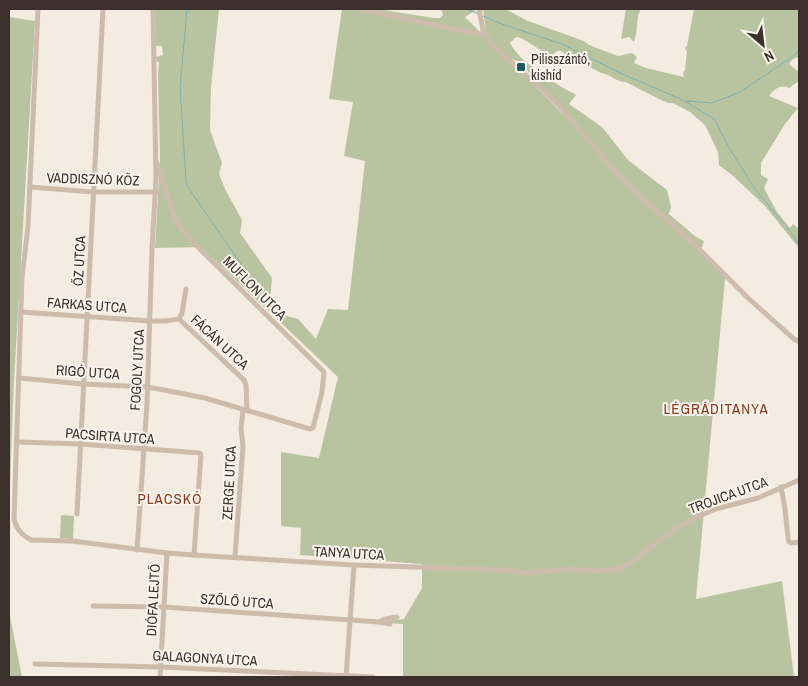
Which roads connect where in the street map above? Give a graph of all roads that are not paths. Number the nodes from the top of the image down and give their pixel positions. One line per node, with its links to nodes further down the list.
1 (38, 9): 8 (street)
2 (103, 9): 9 (street, ŐZ UTCA)
3 (153, 9): 7 (street, MUFLON UTCA)
4 (360, 9): 6 (street)
5 (480, 13): 6 (street)
6 (485, 33): 16 (street)
7 (156, 161): 10 (street, MUFLON UTCA); 21 (street, MUFLON UTCA)
8 (30, 187): 9 (street, VADDISZNÓ KÖZ); 12 (street)
9 (93, 192): 10 (street, VADDISZNÓ KÖZ); 13 (street, ŐZ UTCA)
10 (156, 192): 15 (street, FOGOLY UTCA)
11 (186, 289): 14 (street)
12 (21, 312): 13 (street, FARKAS UTCA); 17 (street)
13 (87, 316): 15 (street, FARKAS UTCA); 18 (street, ŐZ UTCA)
14 (179, 319): 15 (street, FÁCÁN UTCA); 20 (street, FÁCÁN UTCA)
15 (151, 321): 19 (street, FOGOLY UTCA)
16 (799, 342)
17 (20, 378): 18 (street, RIGÓ UTCA); 22 (street)
18 (83, 384): 19 (street, RIGÓ UTCA); 23 (street, ŐZ UTCA)
19 (147, 387): 20 (street, RIGÓ UTCA); 24 (street, FOGOLY UTCA)
20 (245, 410): 21 (street, RIGÓ UTCA); 33 (street, ZERGE UTCA)
21 (313, 428)
22 (17, 442): 23 (street, PACSIRTA UTCA); 30 (street, TANYA UTCA)
23 (80, 444): 24 (street, PACSIRTA UTCA); 27 (street, ŐZ UTCA)
24 (144, 449): 30 (street, FOGOLY UTCA); 32 (street, PACSIRTA UTCA)
25 (799, 480): 26 (street, TROJICA UTCA)
26 (781, 487): 28 (street, TROJICA UTCA); 29 (street)
27 (77, 514)
28 (667, 535): 34 (street, TANYA UTCA)
29 (799, 542)
30 (137, 550): 31 (street, TANYA UTCA)
31 (167, 553): 32 (street, TANYA UTCA); 36 (street, DIÓFA LEJTŐ)
32 (194, 555): 33 (street, TANYA UTCA)
33 (236, 557): 34 (street, TANYA UTCA)
34 (354, 565): 38 (street)
35 (93, 606): 36 (street, SZŐLŐ UTCA)
36 (164, 607): 38 (street, SZŐLŐ UTCA); 42 (street, DIÓFA LEJTŐ)
37 (397, 617): 39 (street, SZŐLŐ UTCA)
38 (350, 621): 39 (street, SZŐLŐ UTCA); 44 (street)
39 (379, 622): 40 (street, SZŐLŐ UTCA)
40 (390, 624)
41 (35, 664): 42 (street, GALAGONYA UTCA)
42 (161, 667): 43 (street, DIÓFA LEJTŐ); 44 (street, GALAGONYA UTCA)
43 (160, 677)
44 (346, 677): 45 (street, GALAGONYA UTCA)
45 (373, 677)

